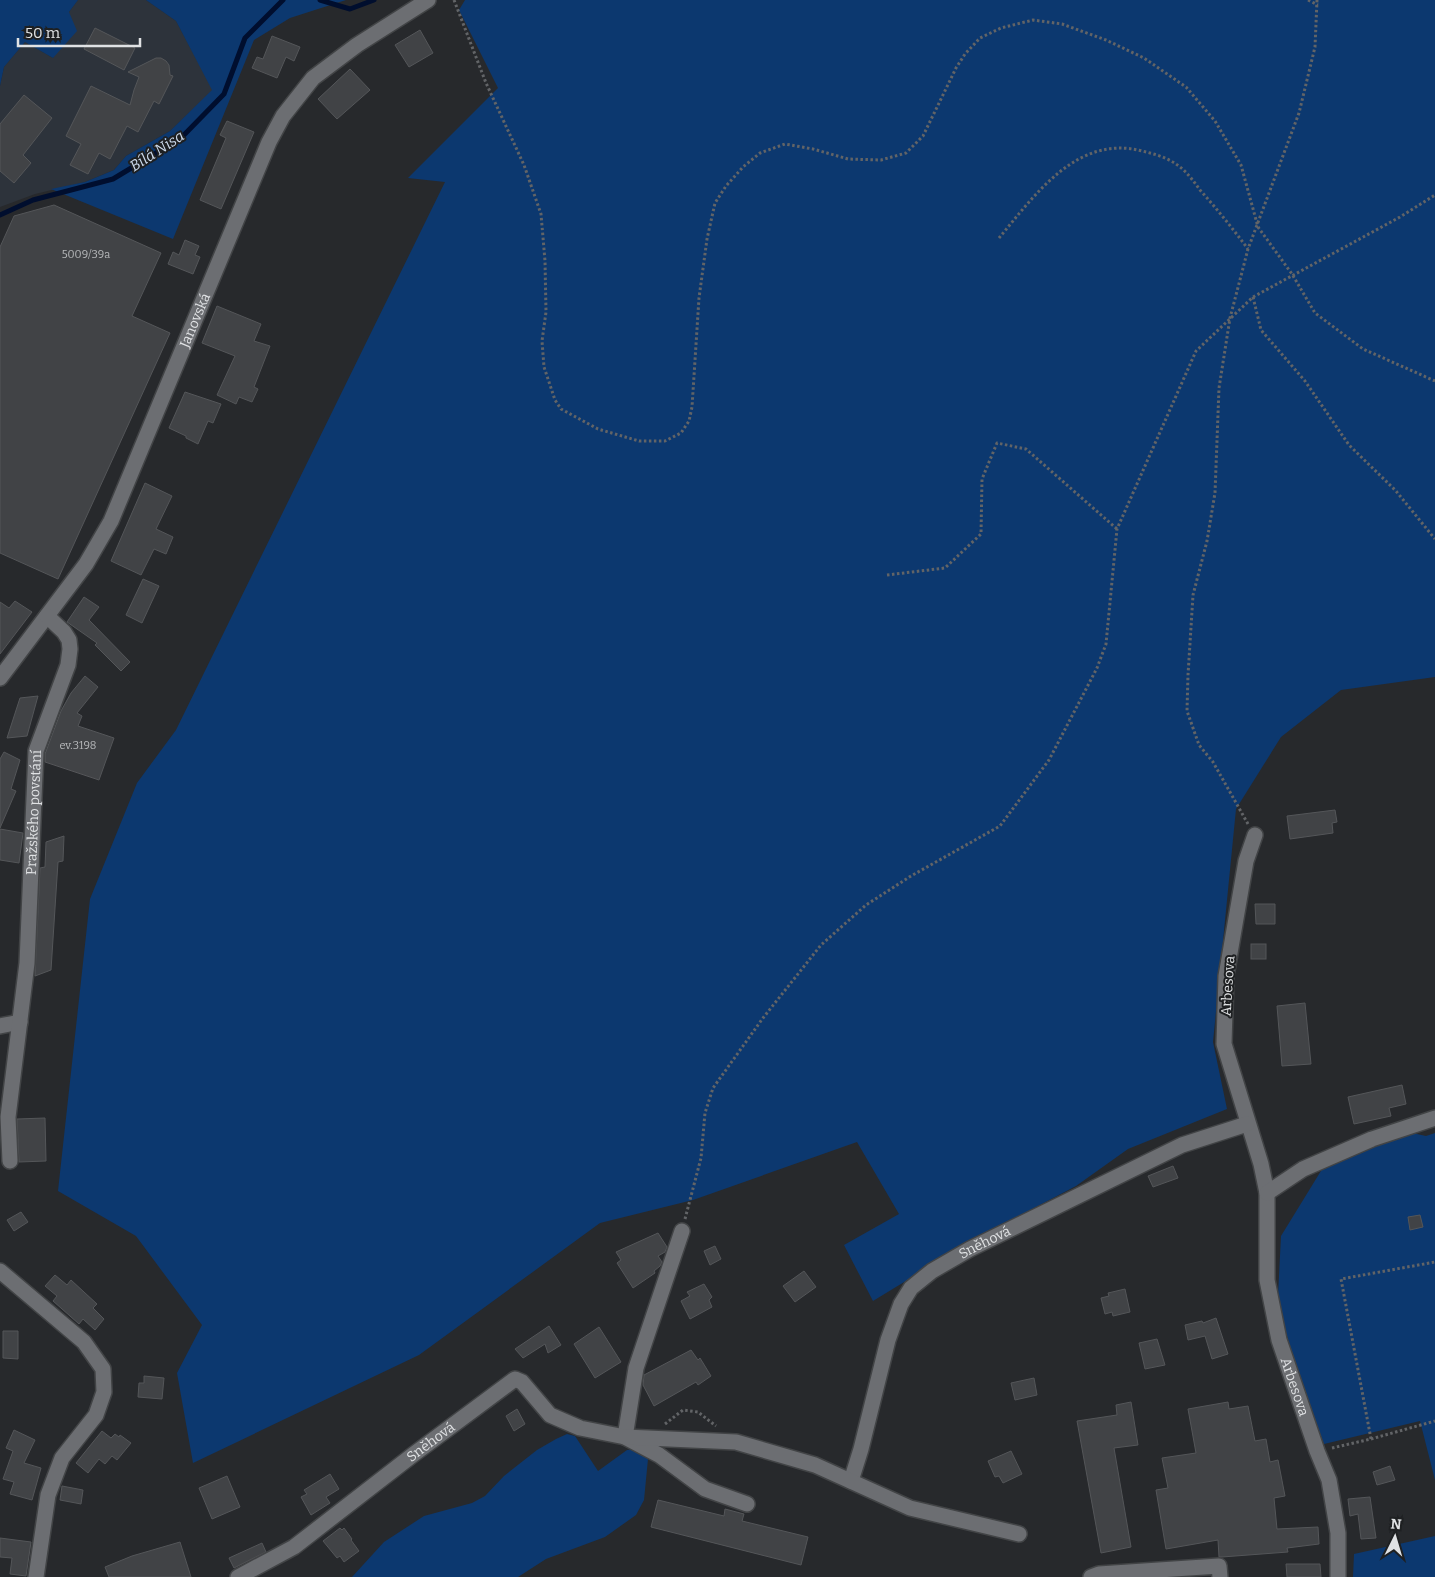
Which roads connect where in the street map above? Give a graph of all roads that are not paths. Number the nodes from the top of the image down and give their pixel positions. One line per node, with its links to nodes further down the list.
1 (428, 0): 2 (street, Janovská)
2 (47, 616): 3 (street, Janovská); 5 (street, Pražského povstání)
3 (0, 678)
4 (1255, 835): 8 (street, Arbesova)
5 (20, 1022): 6 (street); 9 (street, Pražského povstání)
6 (0, 1026)
7 (1435, 1118): 10 (street)
8 (1247, 1124): 10 (street, Arbesova); 14 (street, Sněhová)
9 (10, 1162)
10 (1267, 1193): 21 (street, Arbesova)
11 (682, 1231): 13 (street)
12 (0, 1271): 17 (street)
13 (625, 1437): 14 (street, Sněhová); 15 (street, Sněhová); 18 (street, Sněhová)
14 (851, 1481): 16 (street, Sněhová)
15 (747, 1504)
16 (1019, 1534)
17 (36, 1577)
18 (238, 1577)
19 (1092, 1577): 20 (street)
20 (1220, 1577)
21 (1338, 1577)

